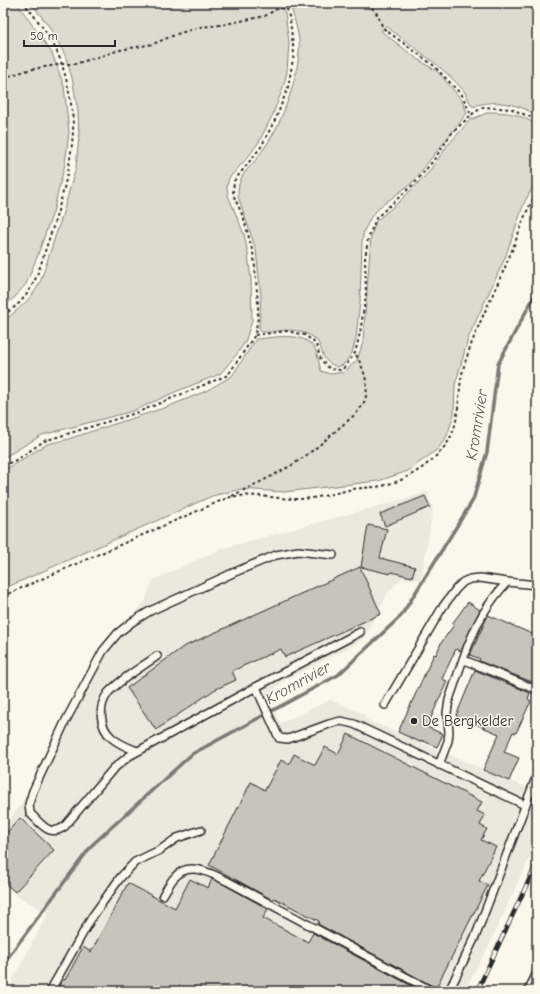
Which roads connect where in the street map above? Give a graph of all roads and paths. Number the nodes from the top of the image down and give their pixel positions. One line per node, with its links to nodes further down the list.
1 (24, 3): 8 (path)
2 (285, 3): 6 (path)
3 (298, 3): 6 (path)
4 (368, 3): 10 (path)
5 (530, 3): 7 (path)
6 (288, 8): 8 (path); 14 (path)
7 (537, 11)
8 (62, 64): 9 (path); 13 (path)
9 (3, 78)
10 (471, 115): 11 (path); 15 (path)
11 (537, 120)
12 (537, 194): 17 (path)
13 (3, 315)
14 (254, 334): 15 (path); 16 (path)
15 (355, 354): 17 (path)
16 (3, 466)
17 (227, 498): 21 (path)
18 (333, 555): 28 (lane)
19 (507, 582): 20 (lane); 24 (lane); 27 (lane)
20 (537, 585)
21 (3, 596)
22 (360, 632): 25 (lane)
23 (158, 656): 28 (lane)
24 (464, 660): 26 (lane); 29 (lane)
25 (256, 687): 28 (lane); 29 (lane)
26 (537, 690)
27 (385, 705)
28 (137, 751)
29 (439, 765): 31 (lane)
30 (537, 775): 31 (lane)
31 (525, 806): 37 (lane)
32 (201, 830): 35 (lane)
33 (163, 896): 36 (lane)
34 (537, 974): 38 (lane)
35 (50, 991)
36 (432, 991)
37 (449, 991)
38 (528, 991)

